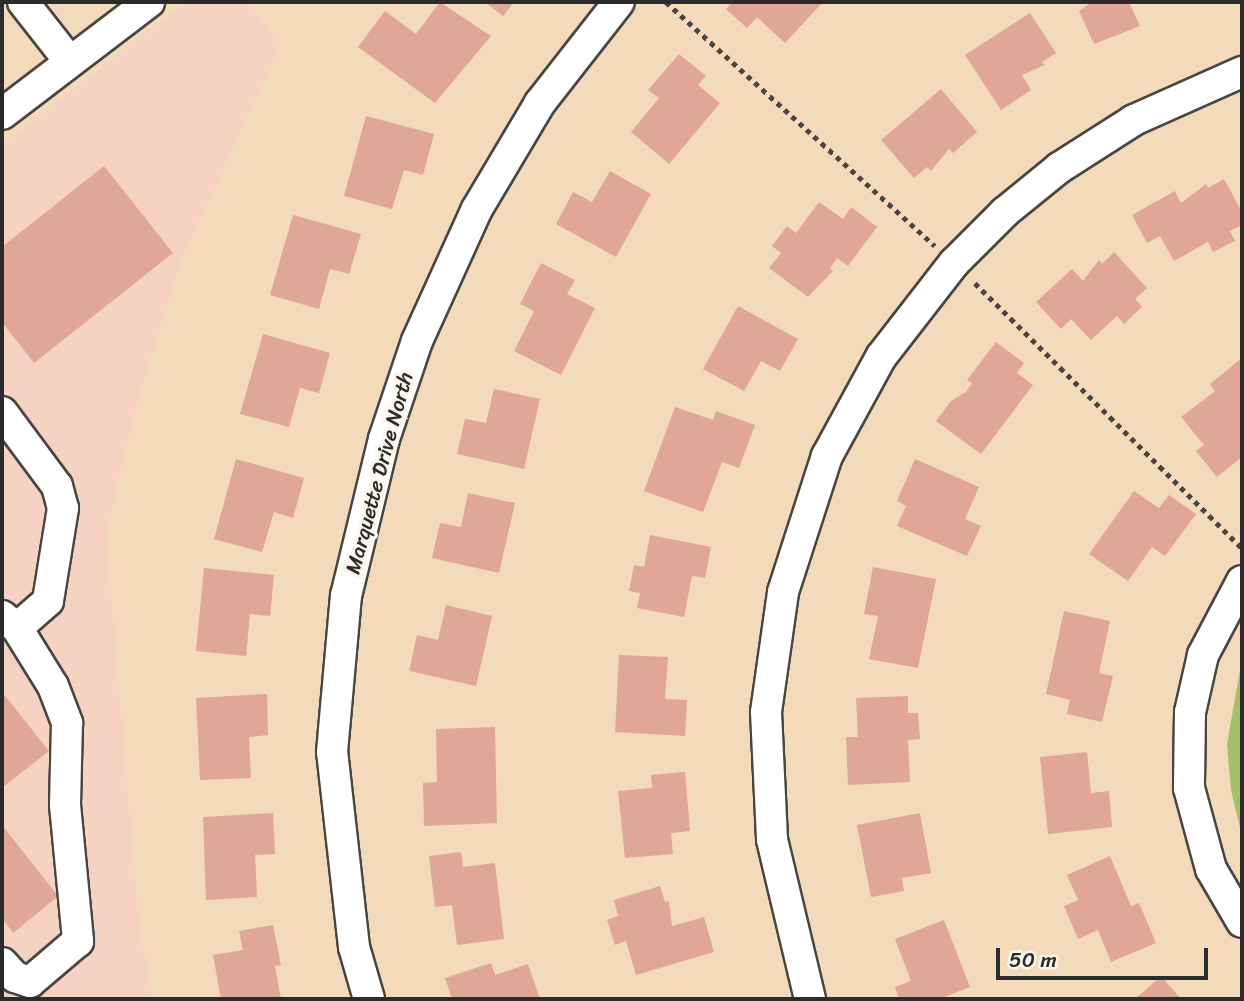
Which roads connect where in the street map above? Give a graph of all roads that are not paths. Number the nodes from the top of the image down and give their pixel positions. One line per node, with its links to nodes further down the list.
1 (23, 2): 4 (street)
2 (149, 2): 4 (street)
3 (619, 2): 12 (street, Marquette Drive North)
4 (70, 62): 6 (street)
5 (1242, 72): 13 (street)
6 (2, 114)
7 (2, 412): 9 (street)
8 (1242, 581): 10 (street)
9 (10, 622): 11 (street)
10 (1242, 922)
11 (2, 963)
12 (369, 999)
13 (810, 999)

